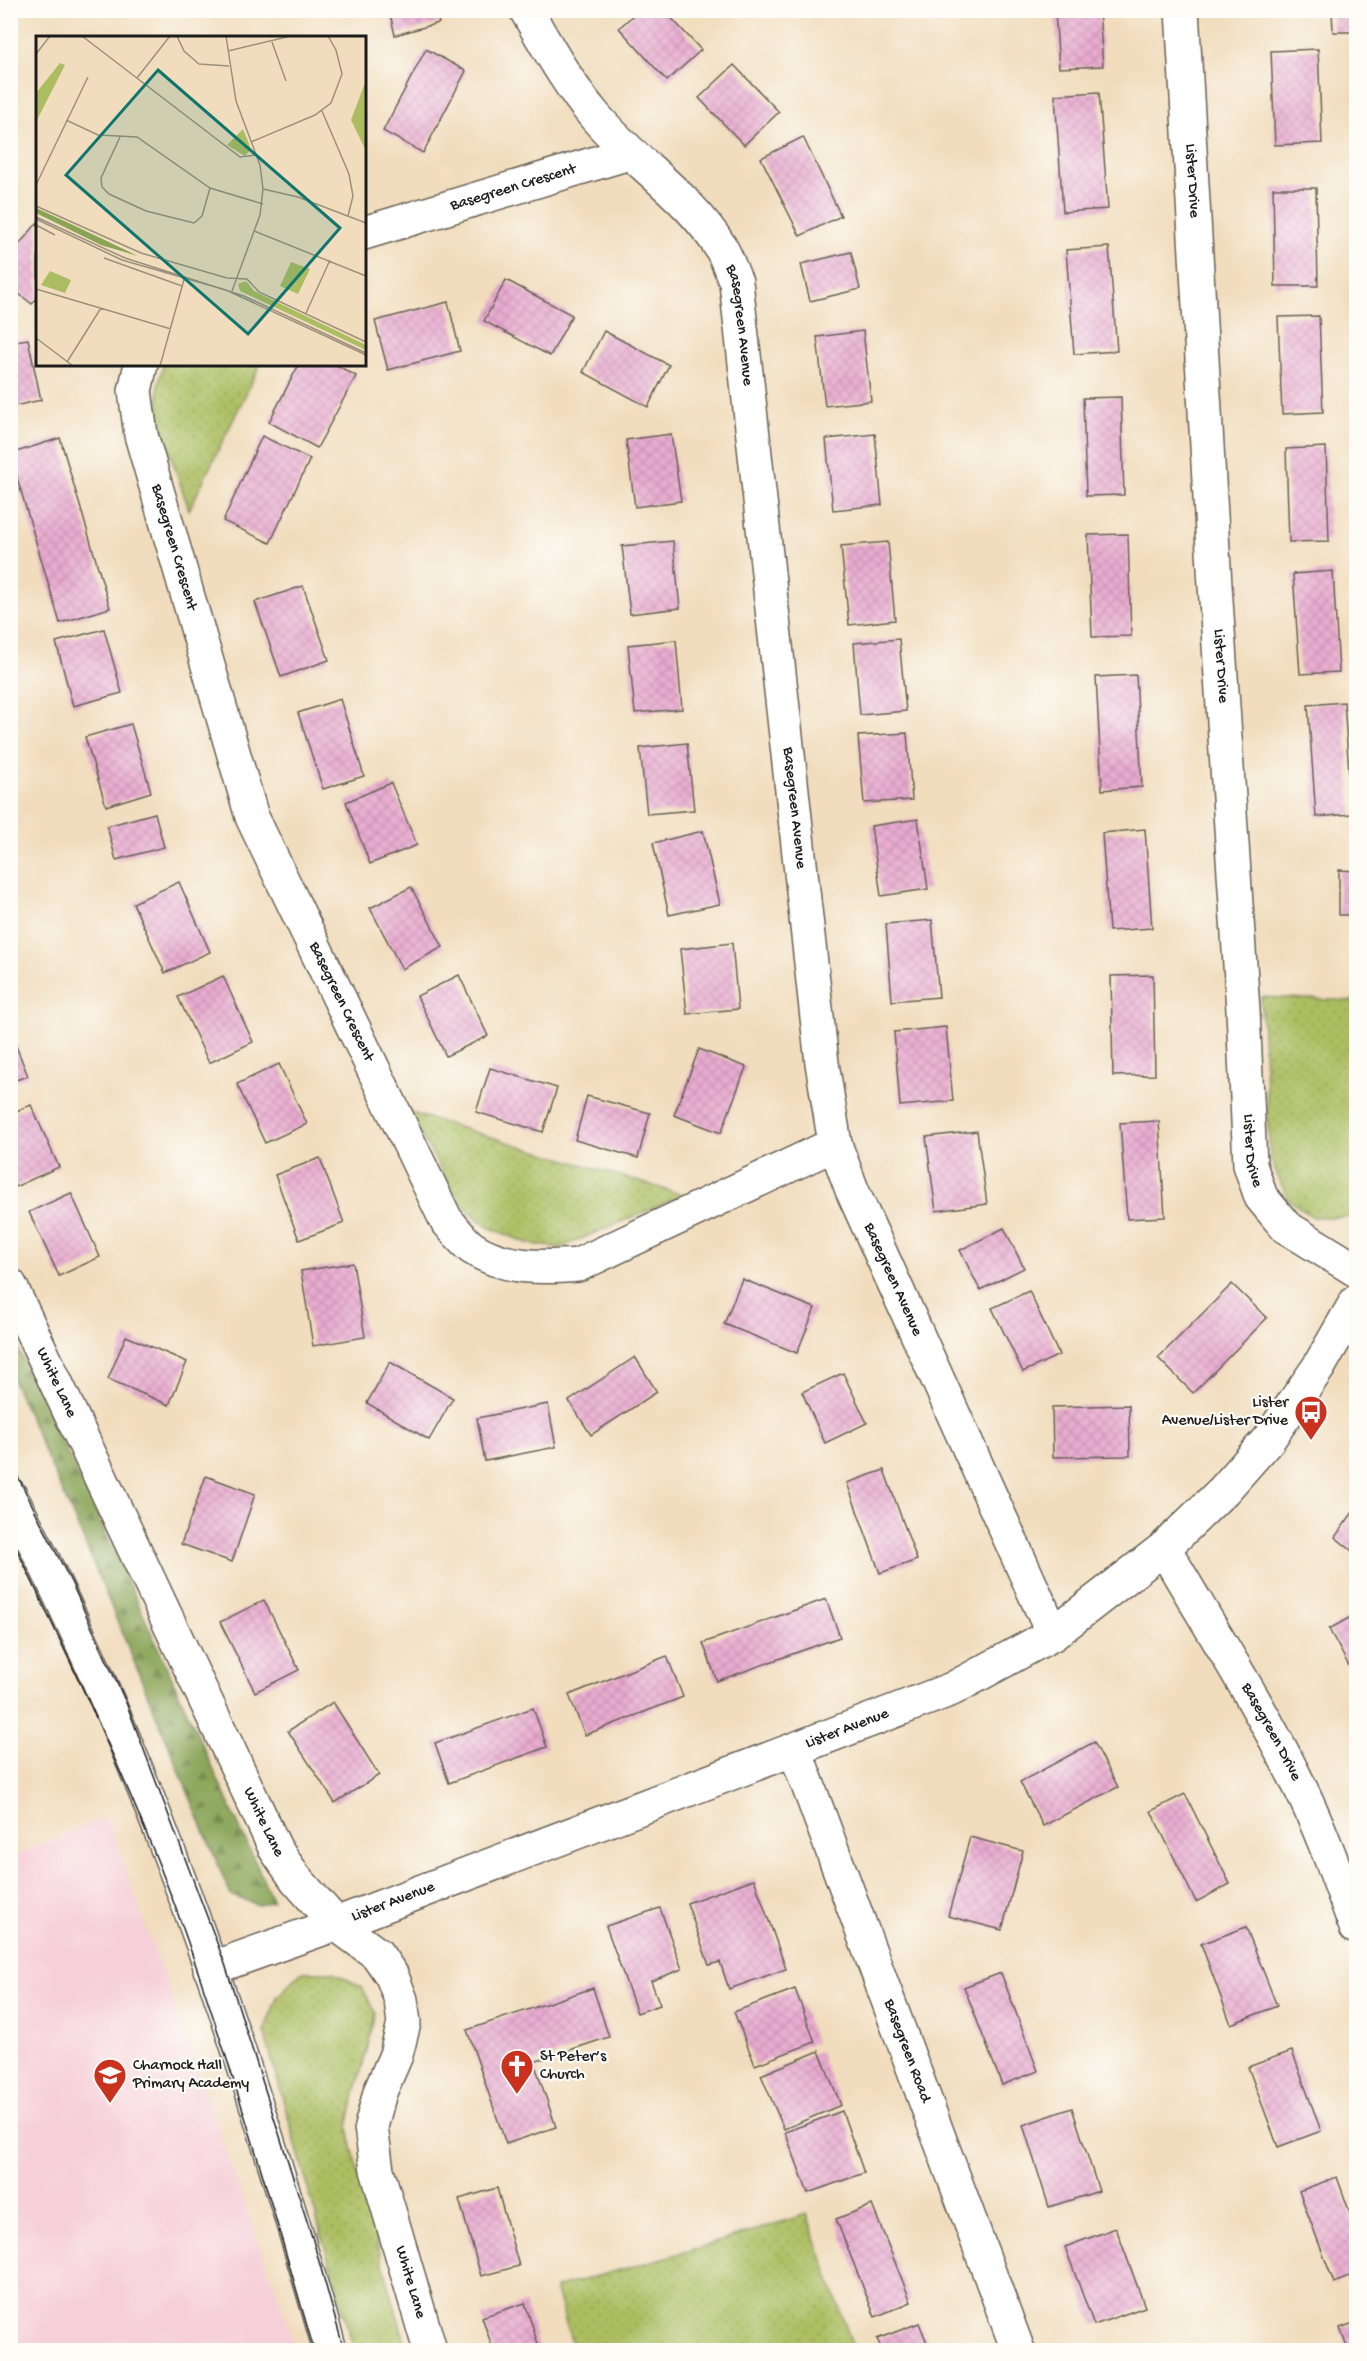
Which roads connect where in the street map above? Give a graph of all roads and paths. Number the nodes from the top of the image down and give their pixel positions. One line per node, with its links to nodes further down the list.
1 (526, 10): 3 (street, Basegreen Avenue)
2 (1182, 10): 7 (street, Lister Drive)
3 (629, 153): 4 (street, Basegreen Crescent); 6 (street, Basegreen Avenue)
4 (366, 232)
5 (141, 366): 6 (street, Basegreen Crescent)
6 (835, 1144): 12 (street, Basegreen Avenue)
7 (1356, 1270)
8 (10, 1285): 14 (street, White Lane)
9 (1356, 1302): 11 (street, Lister Avenue)
10 (15, 1515): 16 (street)
11 (1164, 1548): 12 (street, Lister Avenue); 15 (street, Basegreen Drive)
12 (1053, 1634): 13 (street, Lister Avenue)
13 (795, 1750): 14 (street, Lister Avenue); 19 (street, Basegreen Road)
14 (336, 1924): 16 (street, Lister Avenue); 18 (street, White Lane)
15 (1356, 1927)
16 (210, 1969): 17 (street)
17 (330, 2350)
18 (430, 2350)
19 (1018, 2350)

